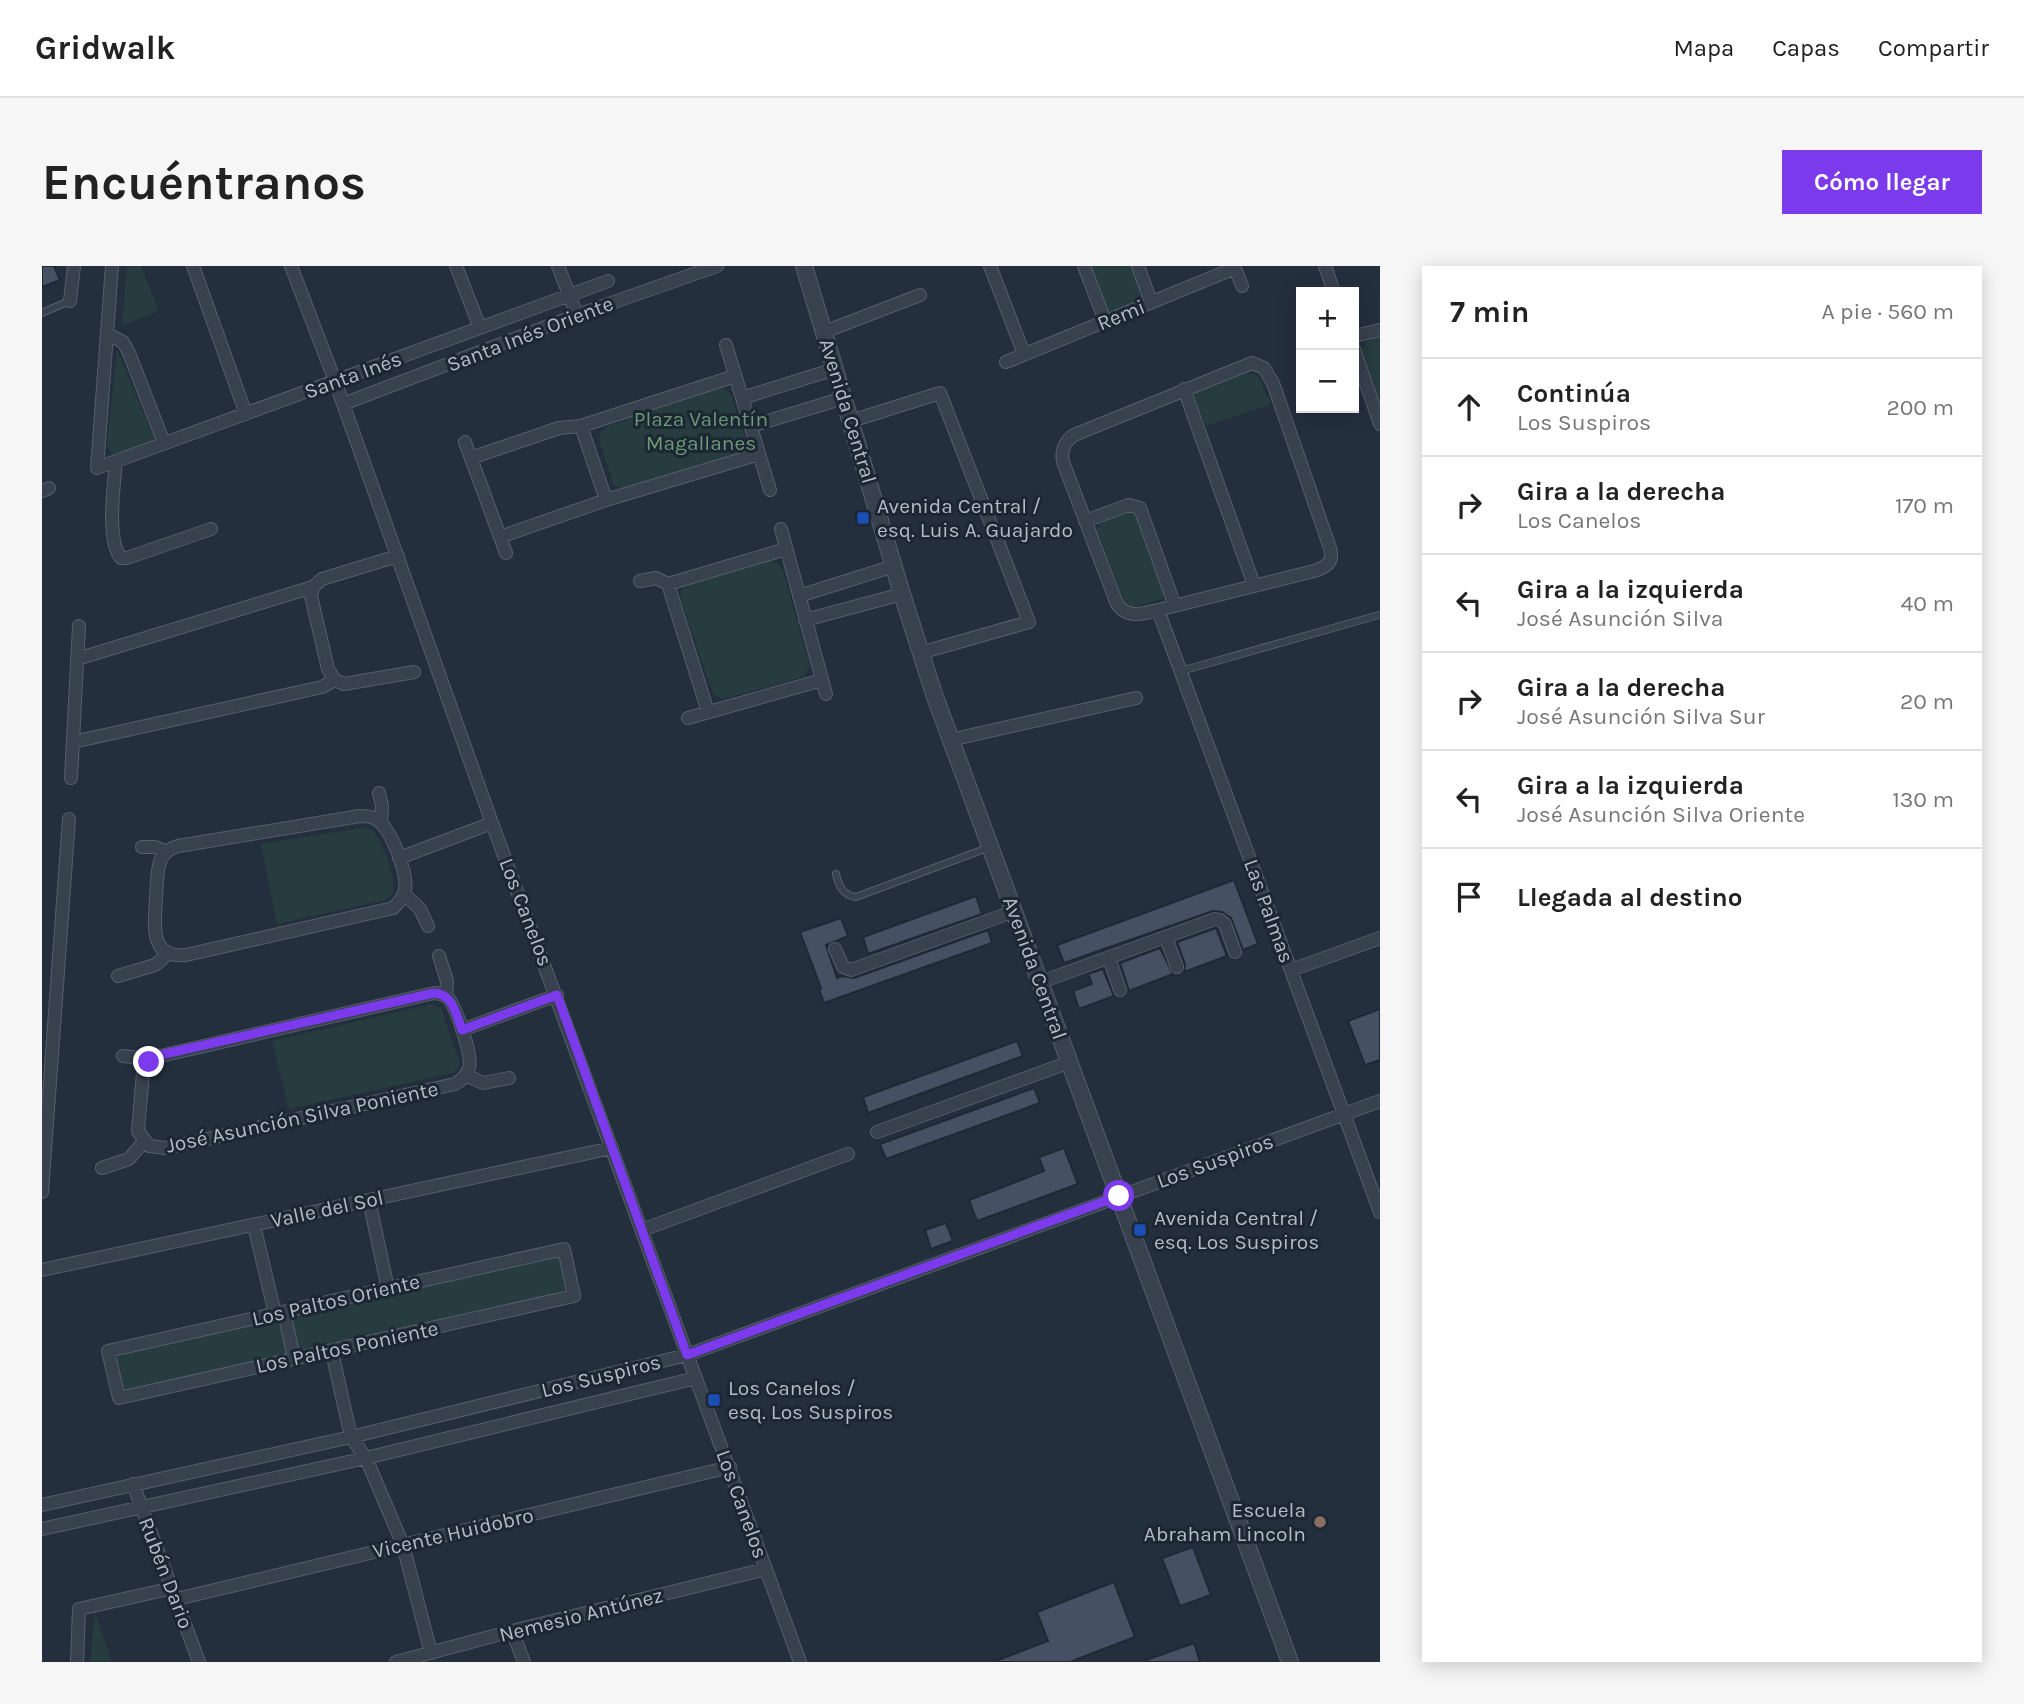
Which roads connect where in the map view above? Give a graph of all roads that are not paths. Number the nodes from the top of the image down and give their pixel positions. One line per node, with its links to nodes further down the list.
1 (74, 266): 19 (street)
2 (112, 266): 27 (street)
3 (193, 266): 40 (street)
4 (291, 266): 35 (street, Los Canelos)
5 (456, 266): 24 (street)
6 (558, 266): 17 (street)
7 (717, 266): 22 (street, Santa Inés Oriente)
8 (804, 266): 26 (street, Avenida Central)
9 (990, 266): 31 (street)
10 (1084, 266): 23 (street)
11 (1138, 266): 20 (street)
12 (1325, 266): 16 (street)
13 (1235, 267): 15 (street); 20 (street, Remi)
14 (608, 281): 17 (street, Santa Inés)
15 (1242, 286)
16 (1332, 287)
17 (569, 294): 22 (street); 24 (street, Santa Inés)
18 (920, 295): 26 (street)
19 (70, 301): 21 (lane)
20 (1151, 302): 23 (street, Remi)
21 (42, 313)
22 (577, 315): 39 (street, Santa Inés Oriente)
23 (1105, 321): 31 (street, Remi)
24 (480, 328): 35 (street, Santa Inés)
25 (1380, 330): 28 (street)
26 (824, 332): 33 (street, Avenida Central)
27 (107, 334): 46 (street); 49 (street, Santa Inés)
28 (1359, 335)
29 (726, 345): 34 (street)
30 (1354, 350): 42 (street)
31 (1024, 354): 32 (street, Remi)
32 (1006, 362)
33 (835, 369): 37 (street); 38 (street, Avenida Central)
34 (735, 376): 37 (street); 43 (street)
35 (335, 381): 39 (street, Los Canelos); 40 (street, Santa Inés)
36 (1184, 389): 52 (street); 62 (street); 62 (street)
37 (742, 398): 44 (street)
38 (844, 398): 41 (street, Avenida Central); 44 (street)
39 (343, 404): 58 (street, Los Canelos)
40 (246, 414): 46 (street, Santa Inés)
41 (851, 421): 59 (street, Avenida Central); 71 (street)
42 (1380, 424)
43 (581, 426): 48 (street); 51 (street)
44 (751, 426): 47 (street)
45 (465, 442): 48 (street)
46 (164, 443): 49 (street, Santa Inés)
47 (759, 454): 50 (street); 51 (street)
48 (471, 458): 55 (street)
49 (116, 461): 53 (street)
50 (770, 490)
51 (606, 500): 55 (street)
52 (1085, 521): 66 (street); 67 (street)
53 (211, 528)
54 (781, 529): 56 (street)
55 (500, 537): 57 (street)
56 (786, 549): 61 (street); 65 (street)
57 (506, 554)
58 (398, 556): 63 (street); 87 (street, Los Canelos)
59 (894, 566): 64 (street, Avenida Central); 65 (street)
60 (640, 581): 61 (street)
61 (667, 584): 79 (street)
62 (1254, 585): 66 (street)
63 (313, 587): 72 (street); 75 (street)
64 (902, 594): 69 (street); 71 (street, Avenida Central)
65 (799, 596): 69 (street)
66 (1175, 606): 67 (street)
67 (1158, 610): 74 (street, Las Palmas)
68 (1380, 615): 74 (lane)
69 (805, 620): 76 (street)
70 (79, 626): 72 (street)
71 (920, 653): 81 (street, Avenida Central)
72 (77, 659): 82 (street)
73 (414, 671): 75 (street)
74 (1181, 671): 104 (street, Las Palmas)
75 (335, 680): 82 (street)
76 (822, 680): 77 (street); 79 (street)
77 (826, 694)
78 (1136, 698): 81 (street)
79 (708, 712): 80 (street)
80 (688, 718)
81 (950, 740): 89 (street, Avenida Central)
82 (73, 742): 83 (street)
83 (71, 778)
84 (379, 793): 86 (street)
85 (69, 819): 123 (street)
86 (381, 822): 90 (street); 91 (street)
87 (492, 823): 91 (street); 108 (street, Los Canelos)
88 (142, 847): 90 (street)
89 (991, 847): 92 (lane); 94 (street, Avenida Central)
90 (167, 852): 100 (street)
91 (399, 858): 93 (street)
92 (836, 874)
93 (404, 894): 95 (street); 100 (street)
94 (1015, 911): 98 (street); 106 (street, Avenida Central)
95 (428, 926)
96 (1166, 937): 99 (street); 102 (street); 103 (street)
97 (1380, 938): 104 (street)
98 (835, 949)
99 (1235, 952)
100 (169, 953): 105 (street)
101 (439, 956): 109 (street)
102 (1109, 958): 106 (street); 107 (street)
103 (1177, 967)
104 (1291, 970): 117 (street, Las Palmas)
105 (118, 976)
106 (1041, 982): 113 (street, Avenida Central)
107 (1120, 990)
108 (557, 995): 110 (street); 120 (street, Los Canelos)
109 (446, 996): 110 (street); 112 (street)
110 (462, 1030): 114 (street)
111 (123, 1056): 112 (street)
112 (149, 1062): 119 (street)
113 (1070, 1062): 118 (street); 124 (street, Avenida Central)
114 (466, 1075): 115 (street, José Asunción Silva Poniente); 119 (street, José Asunción Silva Poniente)
115 (509, 1078)
116 (1380, 1101): 117 (street, Los Suspiros)
117 (1344, 1114): 124 (street, Los Suspiros); 126 (street, Las Palmas)
118 (877, 1132)
119 (144, 1141): 122 (street, José Asunción Silva Poniente)
120 (612, 1148): 125 (street, Valle del Sol); 128 (street, Los Canelos)
121 (848, 1154): 128 (street)
122 (102, 1168)
123 (42, 1192)
124 (1119, 1196): 134 (street, Los Suspiros); 155 (street, Avenida Central)
125 (369, 1200): 127 (street, Valle del Sol); 130 (street)
126 (1380, 1212)
127 (254, 1225): 129 (street, Valle del Sol); 132 (street)
128 (642, 1230): 134 (street, Los Canelos)
129 (42, 1270)
130 (388, 1289): 131 (street, Los Paltos Oriente); 132 (street, Los Paltos Oriente)
131 (574, 1296): 133 (street, Los Paltos Poniente)
132 (279, 1313): 135 (street); 137 (street, Los Paltos Oriente)
133 (332, 1352): 135 (street, Los Paltos Poniente); 138 (street)
134 (687, 1355): 136 (street, Los Canelos); 138 (street, Los Suspiros)
135 (294, 1358): 137 (street, Los Paltos Poniente)
136 (696, 1378): 139 (street, Los Suspiros); 140 (street, Los Canelos)
137 (119, 1398)
138 (351, 1437): 139 (street); 141 (street, Los Suspiros)
139 (366, 1458): 143 (street, Los Suspiros); 145 (street)
140 (730, 1467): 145 (street, Vicente Huidobro); 146 (street, Los Canelos)
141 (133, 1484): 142 (street, Los Suspiros); 143 (street, Rubén Dario)
142 (42, 1505)
143 (142, 1508): 144 (street, Los Suspiros); 147 (street, Rubén Dario)
144 (42, 1529)
145 (404, 1545): 147 (street, Vicente Huidobro); 149 (street)
146 (766, 1570): 148 (street, Nemesio Antúnez); 154 (street, Los Canelos)
147 (175, 1594): 150 (street, Vicente Huidobro); 151 (street, Rubén Dario)
148 (512, 1631): 149 (street, Nemesio Antúnez); 153 (street)
149 (431, 1653): 152 (street, Nemesio Antúnez)
150 (76, 1662)
151 (199, 1662)
152 (396, 1662)
153 (524, 1662)
154 (800, 1662)
155 (1290, 1662)

